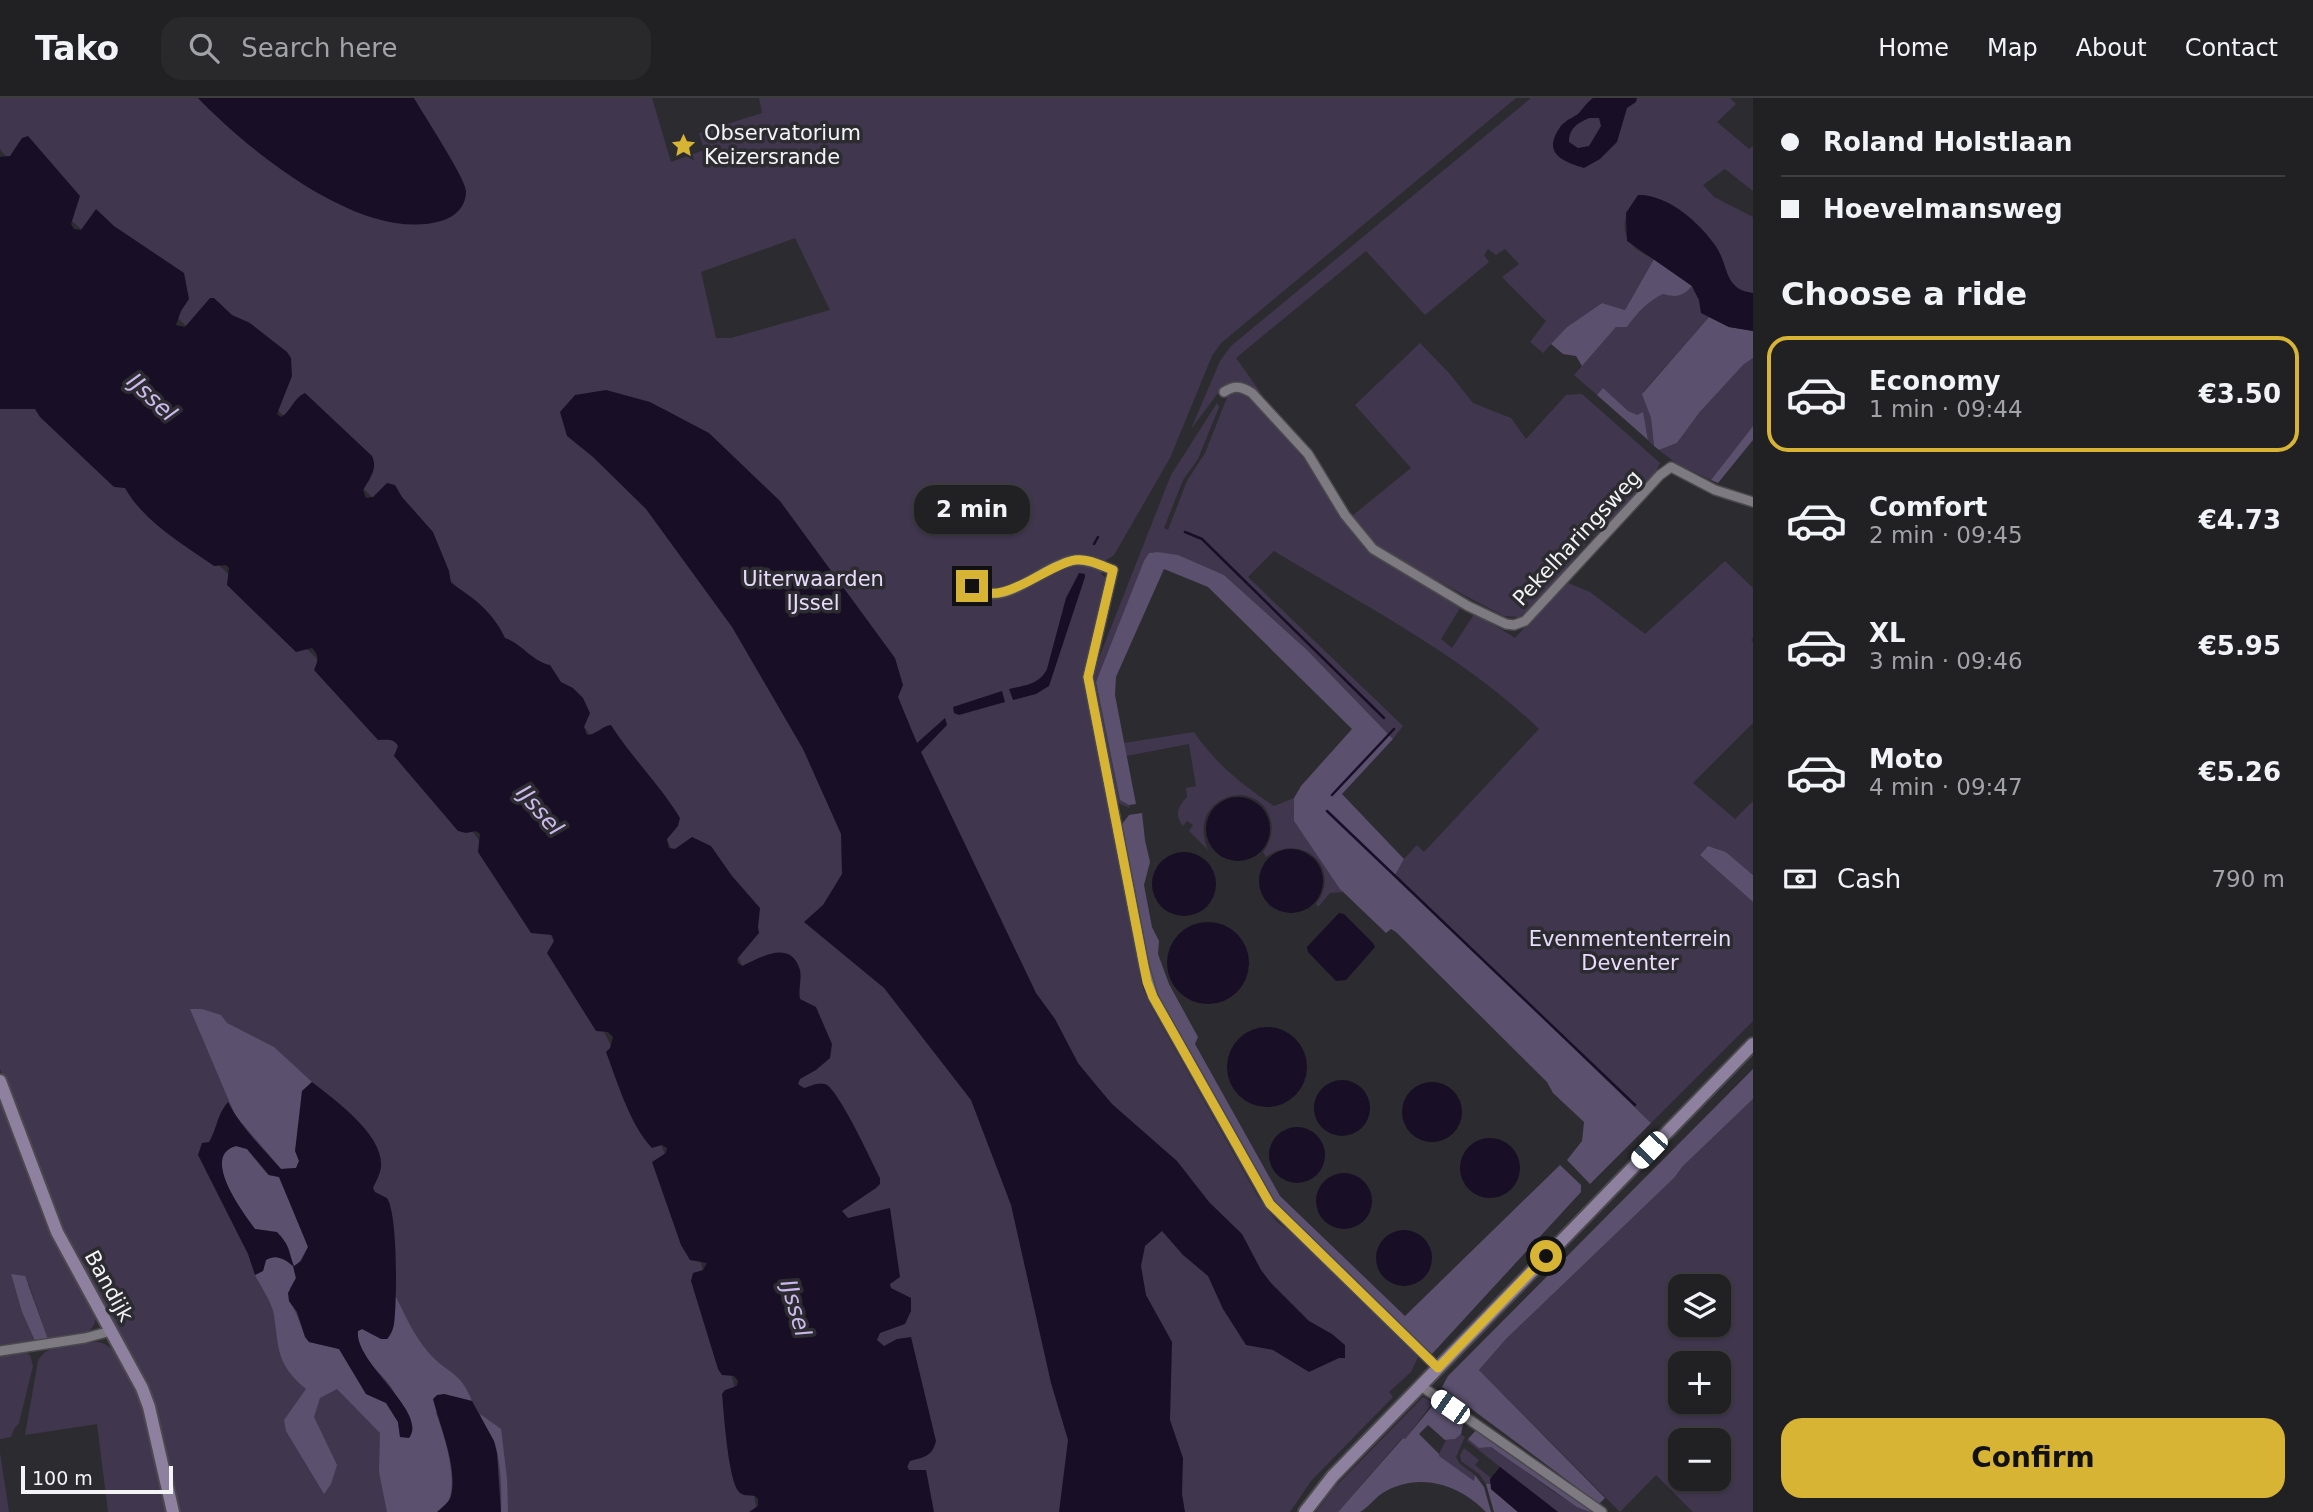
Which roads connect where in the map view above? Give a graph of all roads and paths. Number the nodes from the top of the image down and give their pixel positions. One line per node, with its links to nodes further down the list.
1 (1224, 392): 2 (street, Pekelharingsweg)
2 (1753, 502)
3 (967, 576): 8 (street)
4 (1753, 1044): 8 (street)
5 (0, 1082): 6 (street, Bandijk)
6 (111, 1331): 7 (street); 10 (street, Bandijk)
7 (0, 1350)
8 (1438, 1368): 9 (street)
9 (1421, 1386): 11 (street); 12 (street)
10 (173, 1512)
11 (1305, 1512)
12 (1602, 1512)

